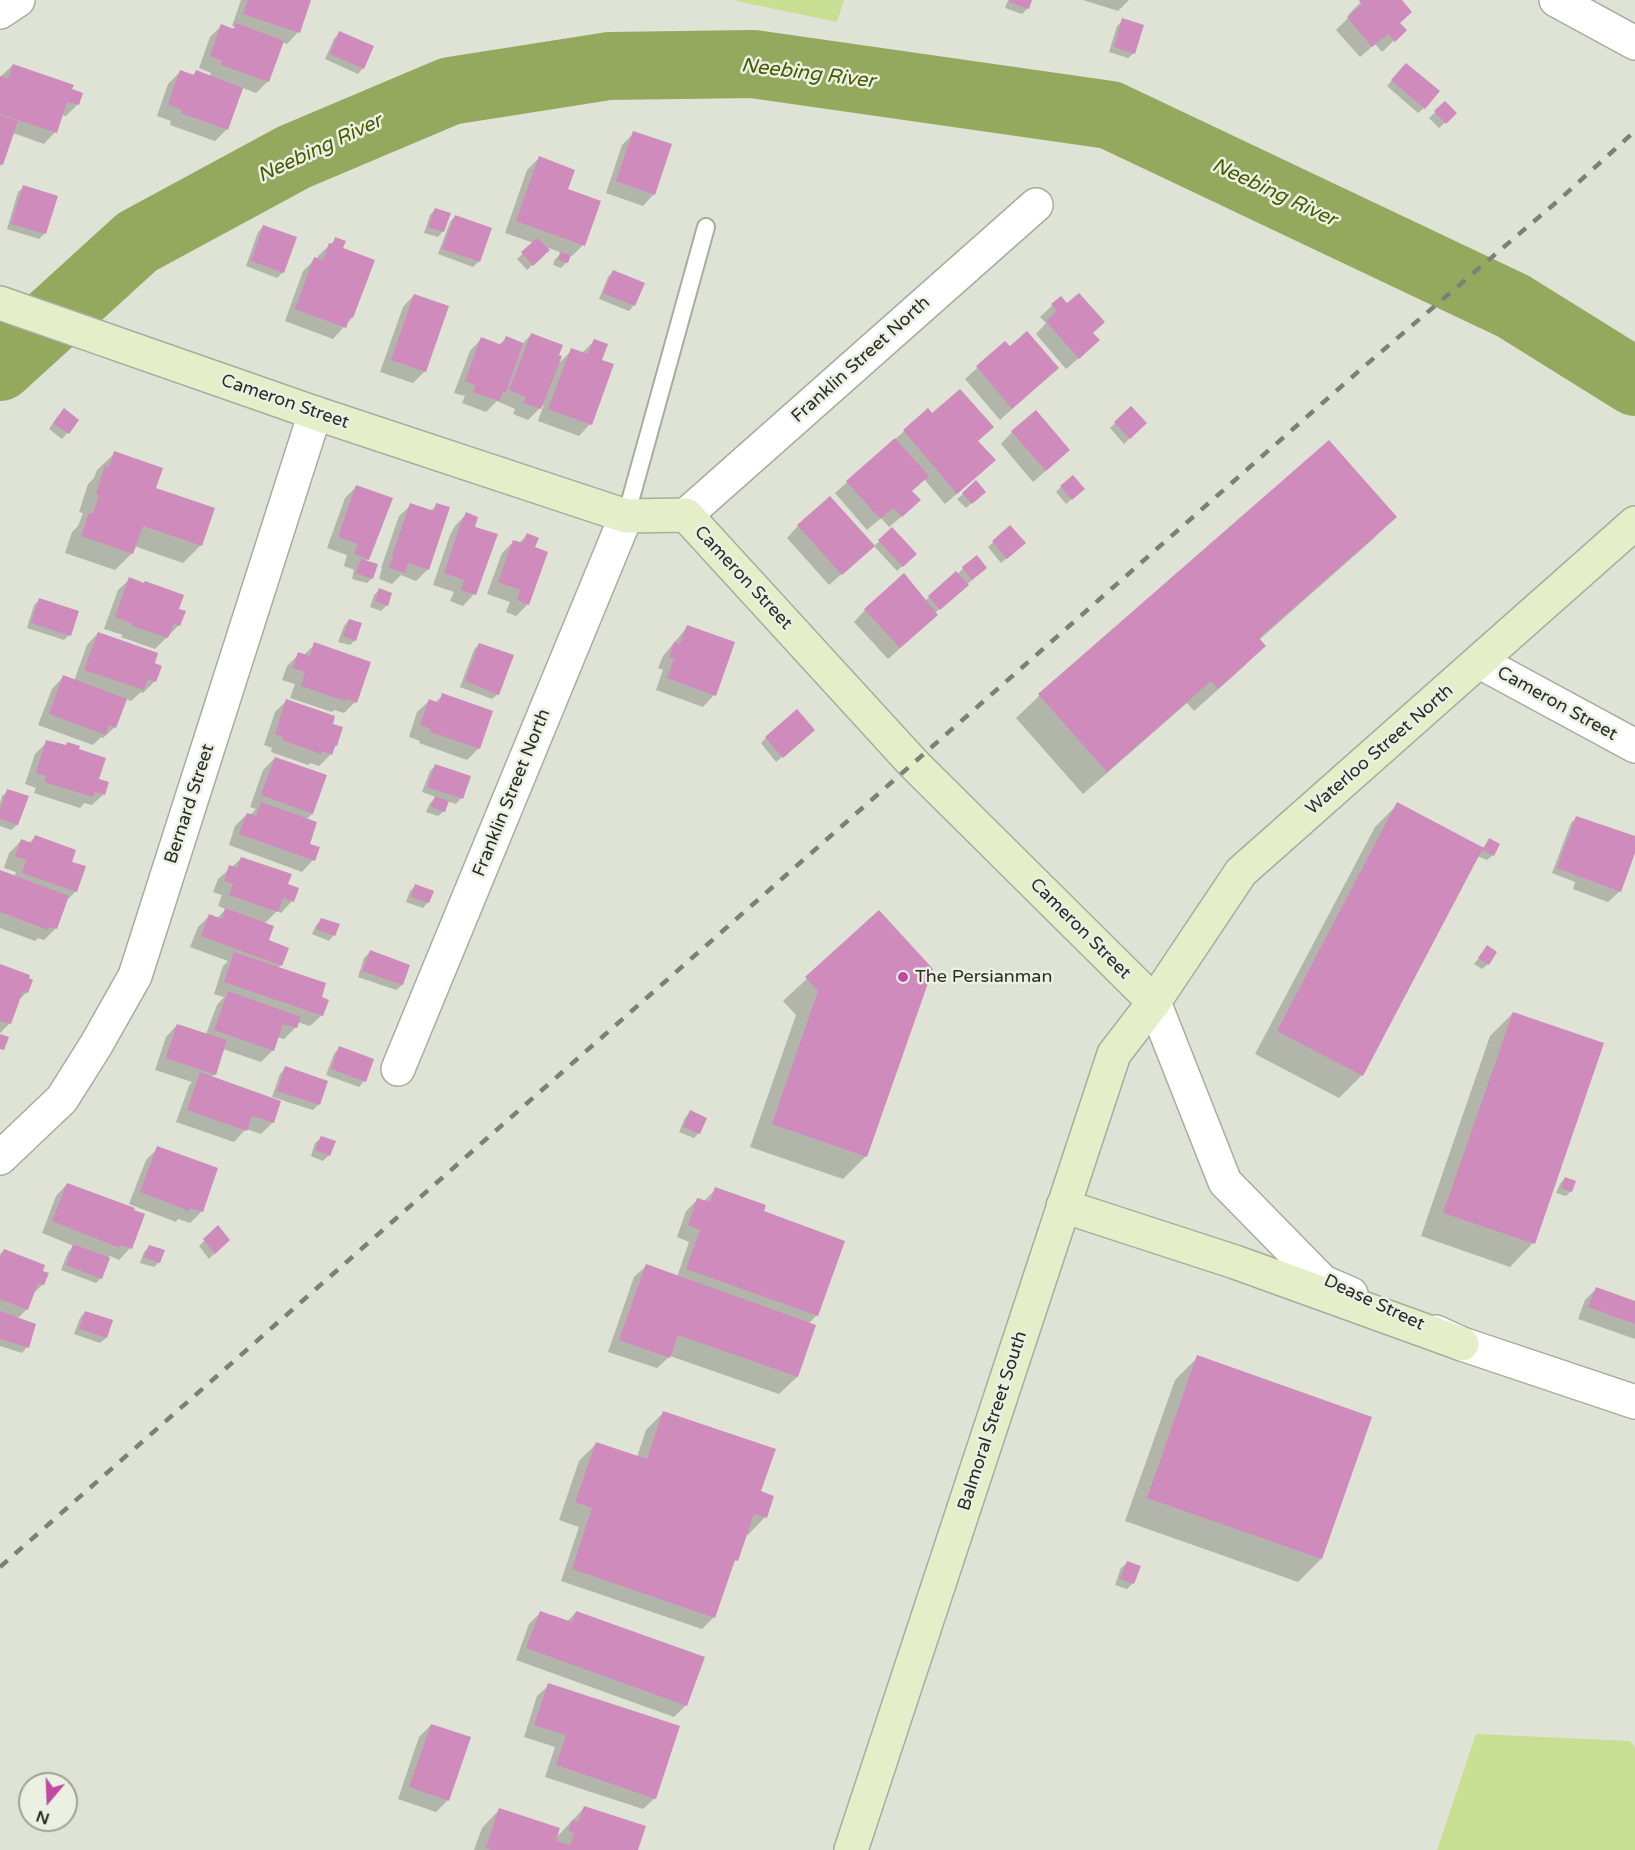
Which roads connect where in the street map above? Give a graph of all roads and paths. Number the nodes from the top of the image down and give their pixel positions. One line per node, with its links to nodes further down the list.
1 (18, 0): 3 (street)
2 (1556, 0): 4 (street)
3 (0, 12)
4 (1635, 43)
5 (1036, 205): 9 (street, Franklin Street North)
6 (706, 227): 10 (lane)
7 (7, 306): 8 (main road, Cameron Street)
8 (315, 413): 10 (main road, Cameron Street); 16 (street, Bernard Street)
9 (686, 515): 10 (main road, Cameron Street); 14 (main road, Cameron Street)
10 (626, 516): 15 (street, Franklin Street North)
11 (1635, 523): 12 (main road, Waterloo Street North)
12 (1480, 662): 13 (street, Cameron Street); 14 (main road, Waterloo Street North)
13 (1635, 746)
14 (1154, 1002): 17 (main road, Balmoral Street South); 18 (street, Dease Street)
15 (398, 1070)
16 (0, 1158)
17 (1064, 1206): 18 (main road); 20 (main road, Balmoral Street South)
18 (1462, 1344): 19 (street, Dease Street)
19 (1635, 1402)
20 (851, 1850)

